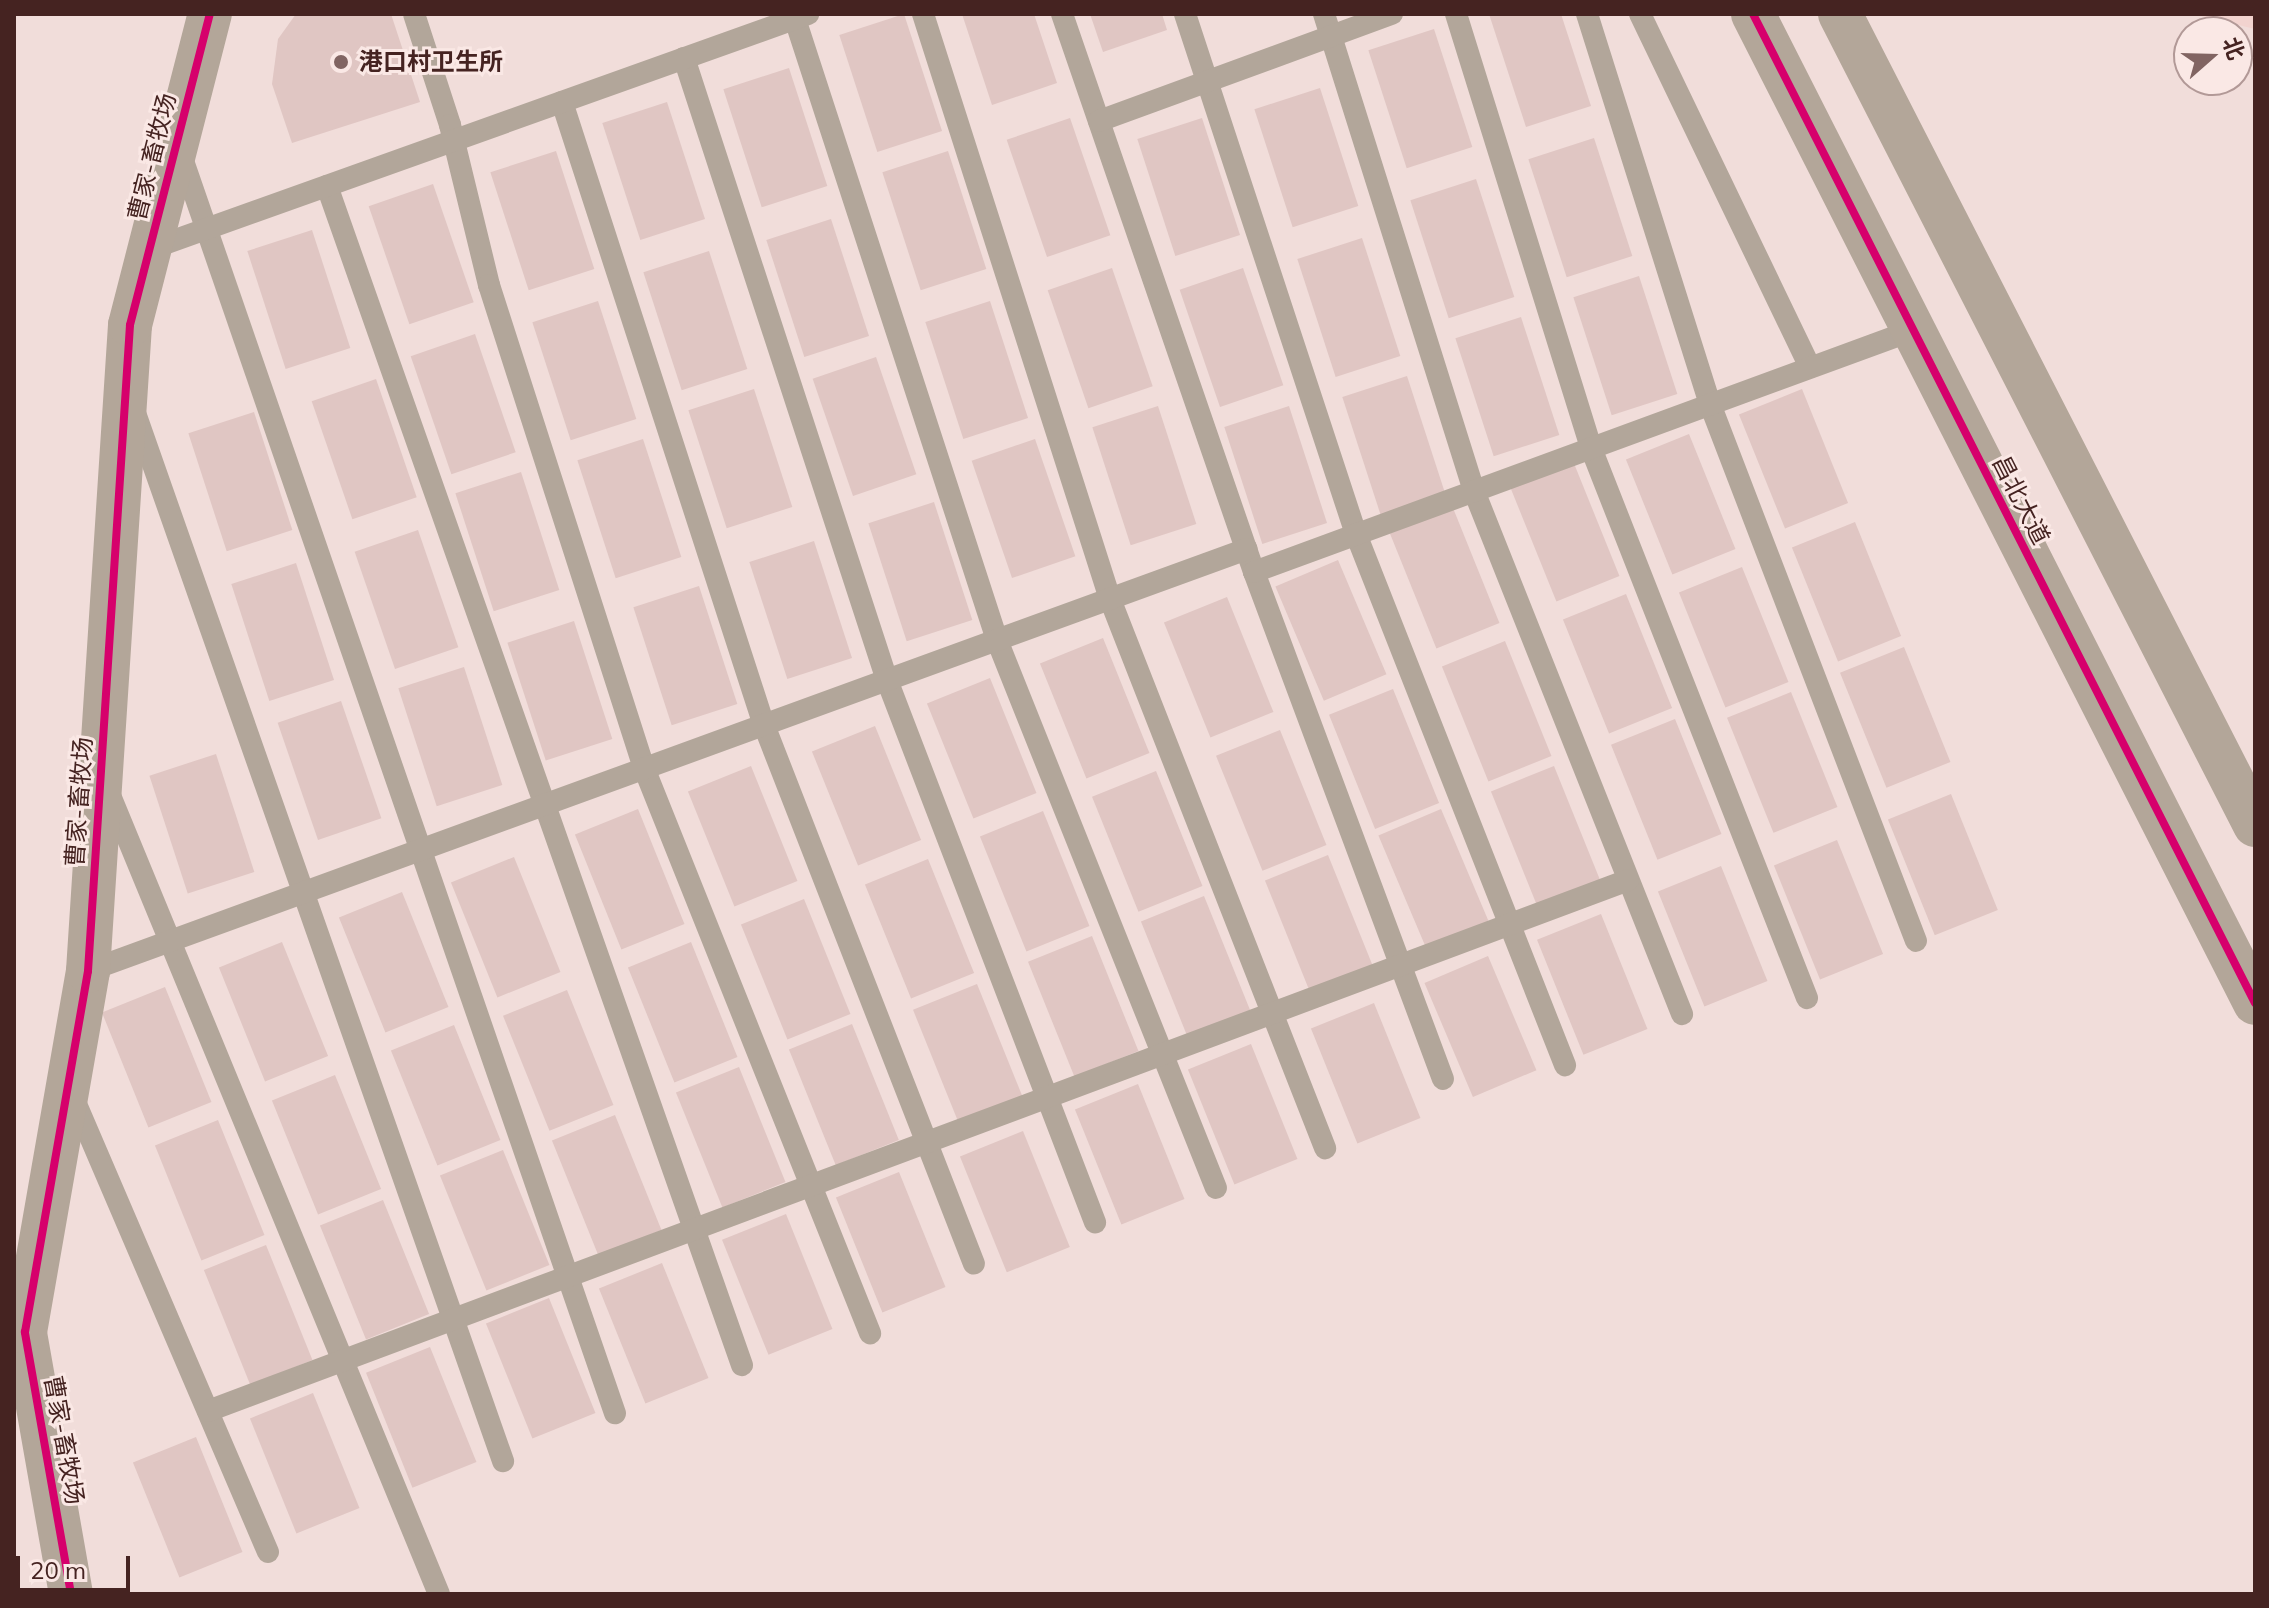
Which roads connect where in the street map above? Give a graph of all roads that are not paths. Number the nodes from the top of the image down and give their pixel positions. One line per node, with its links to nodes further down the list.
1 (210, 14): 20 (street, 曹家-畜牧场)
2 (414, 14): 19 (lane)
3 (923, 14): 33 (lane)
4 (1062, 14): 18 (lane)
5 (1185, 14): 16 (lane)
6 (1324, 14): 14 (lane)
7 (1392, 14): 14 (lane)
8 (1456, 14): 28 (lane)
9 (1587, 14): 27 (lane)
10 (1640, 14): 25 (lane)
11 (1753, 14): 24 (street, 昌北大道)
12 (1840, 14): 40 (street)
13 (802, 16): 15 (lane); 34 (lane)
14 (1332, 36): 16 (lane); 29 (lane)
15 (684, 58): 17 (lane); 35 (lane)
16 (1207, 81): 18 (lane); 30 (lane)
17 (562, 102): 19 (lane); 36 (lane)
18 (1099, 121): 31 (lane)
19 (453, 140): 21 (lane); 37 (lane)
20 (177, 142): 22 (lane); 23 (street, 曹家-畜牧场)
21 (327, 186): 22 (lane); 39 (lane)
22 (207, 229): 23 (lane); 41 (lane)
23 (150, 249): 26 (street, 曹家-畜牧场)
24 (1913, 330): 25 (lane); 50 (street, 昌北大道)
25 (1810, 367): 27 (lane)
26 (126, 387): 38 (street, 曹家-畜牧场); 43 (lane)
27 (1710, 404): 28 (lane); 46 (lane)
28 (1591, 448): 29 (lane); 49 (lane)
29 (1474, 491): 30 (lane); 42 (lane)
30 (1356, 534): 32 (lane); 44 (lane)
31 (1247, 549): 32 (lane); 33 (lane)
32 (1254, 572): 47 (lane)
33 (1110, 599): 34 (lane); 51 (lane)
34 (997, 640): 35 (lane); 53 (lane)
35 (887, 680): 36 (lane); 57 (lane)
36 (764, 725): 37 (lane); 58 (lane)
37 (644, 768): 39 (lane); 60 (lane)
38 (101, 774): 45 (lane); 48 (street, 曹家-畜牧场)
39 (545, 805): 41 (lane); 63 (lane)
40 (2255, 825)
41 (421, 850): 43 (lane); 65 (lane)
42 (1628, 880): 44 (lane); 52 (lane)
43 (303, 893): 45 (lane); 66 (lane)
44 (1510, 925): 47 (lane); 54 (lane)
45 (170, 941): 48 (lane); 68 (lane)
46 (1916, 941)
47 (1401, 965): 51 (lane); 55 (lane)
48 (88, 971): 56 (street, 曹家-畜牧场)
49 (1807, 998)
50 (2255, 1003)
51 (1272, 1013): 53 (lane); 59 (lane)
52 (1682, 1014)
53 (1163, 1054): 57 (lane); 61 (lane)
54 (1565, 1065)
55 (1443, 1079)
56 (68, 1085): 70 (lane); 74 (street, 曹家-畜牧场)
57 (1047, 1097): 58 (lane); 62 (lane)
58 (926, 1142): 60 (lane); 64 (lane)
59 (1325, 1148)
60 (811, 1186): 63 (lane); 67 (lane)
61 (1216, 1188)
62 (1095, 1222)
63 (694, 1229): 65 (lane); 69 (lane)
64 (974, 1264)
65 (568, 1277): 66 (lane); 71 (lane)
66 (453, 1319): 68 (lane); 72 (lane)
67 (870, 1333)
68 (343, 1361): 70 (lane); 75 (lane)
69 (742, 1365)
70 (208, 1411): 73 (lane)
71 (615, 1413)
72 (503, 1461)
73 (268, 1552)
74 (71, 1594)
75 (439, 1594)

